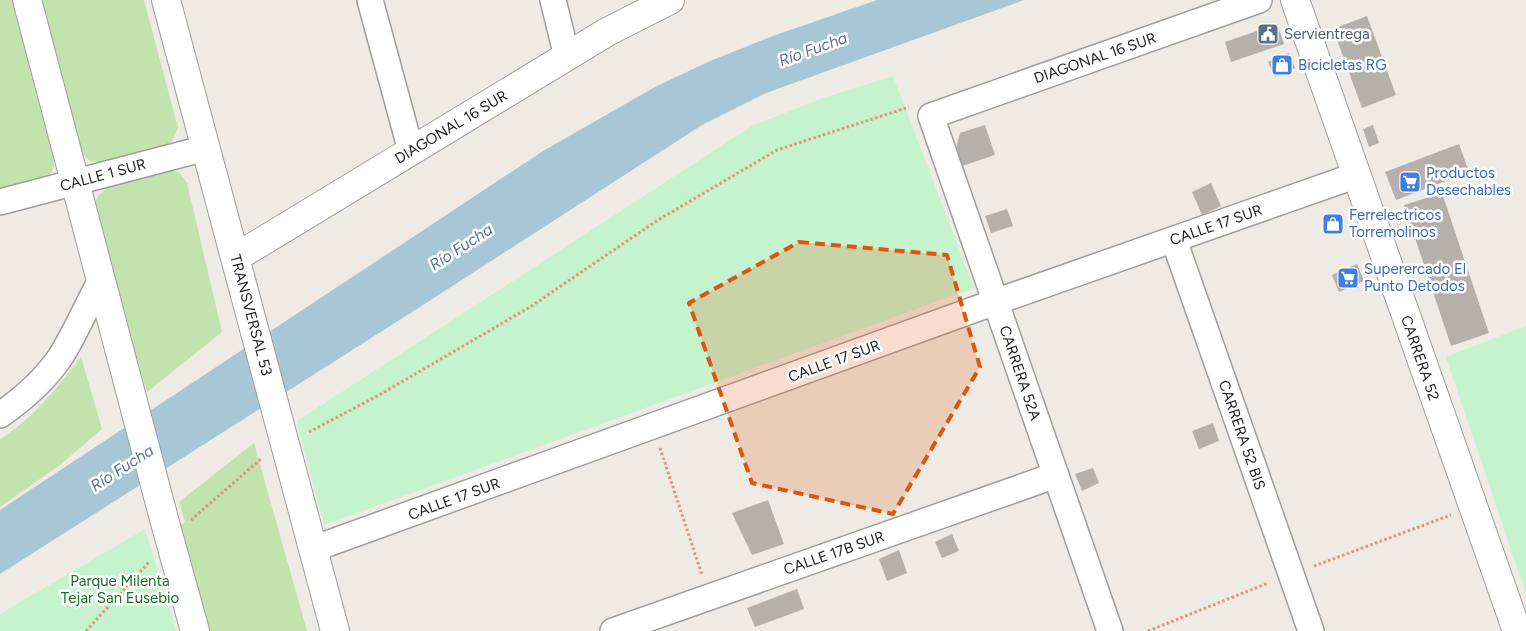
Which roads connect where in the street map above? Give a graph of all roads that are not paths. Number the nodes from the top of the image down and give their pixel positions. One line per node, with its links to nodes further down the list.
1 (27, 0): 13 (street)
2 (166, 0): 10 (street, TRANSVERSAL 53)
3 (370, 0): 11 (street)
4 (553, 0): 8 (street)
5 (670, 0): 8 (street, DIAGONAL 16 SUR)
6 (1259, 0): 9 (street, DIAGONAL 16 SUR)
7 (1295, 0): 12 (street, CARRERA 52)
8 (567, 57): 11 (street, DIAGONAL 16 SUR)
9 (920, 111): 18 (street, CARRERA 52A)
10 (206, 148): 13 (street, CALLE 1 SUR); 16 (street, TRANSVERSAL 53)
11 (411, 151): 16 (street, DIAGONAL 16 SUR)
12 (1357, 175): 15 (street, CALLE 17 SUR); 27 (street, CARRERA 52)
13 (74, 182): 14 (street, CALLE 1 SUR); 17 (street)
14 (0, 202)
15 (1174, 240): 18 (street, CALLE 17 SUR); 26 (street, CARRERA 52 BIS)
16 (235, 258): 21 (street, TRANSVERSAL 53)
17 (101, 280): 19 (street); 22 (street)
18 (996, 302): 20 (street, CARRERA 52A); 21 (street, CALLE 17 SUR)
19 (0, 416)
20 (1056, 475): 24 (street, CALLE 17B SUR); 25 (street, CARRERA 52A)
21 (313, 549): 23 (street, TRANSVERSAL 53)
22 (195, 631)
23 (335, 631)
24 (613, 631)
25 (1110, 631)
26 (1311, 631)
27 (1517, 631)

